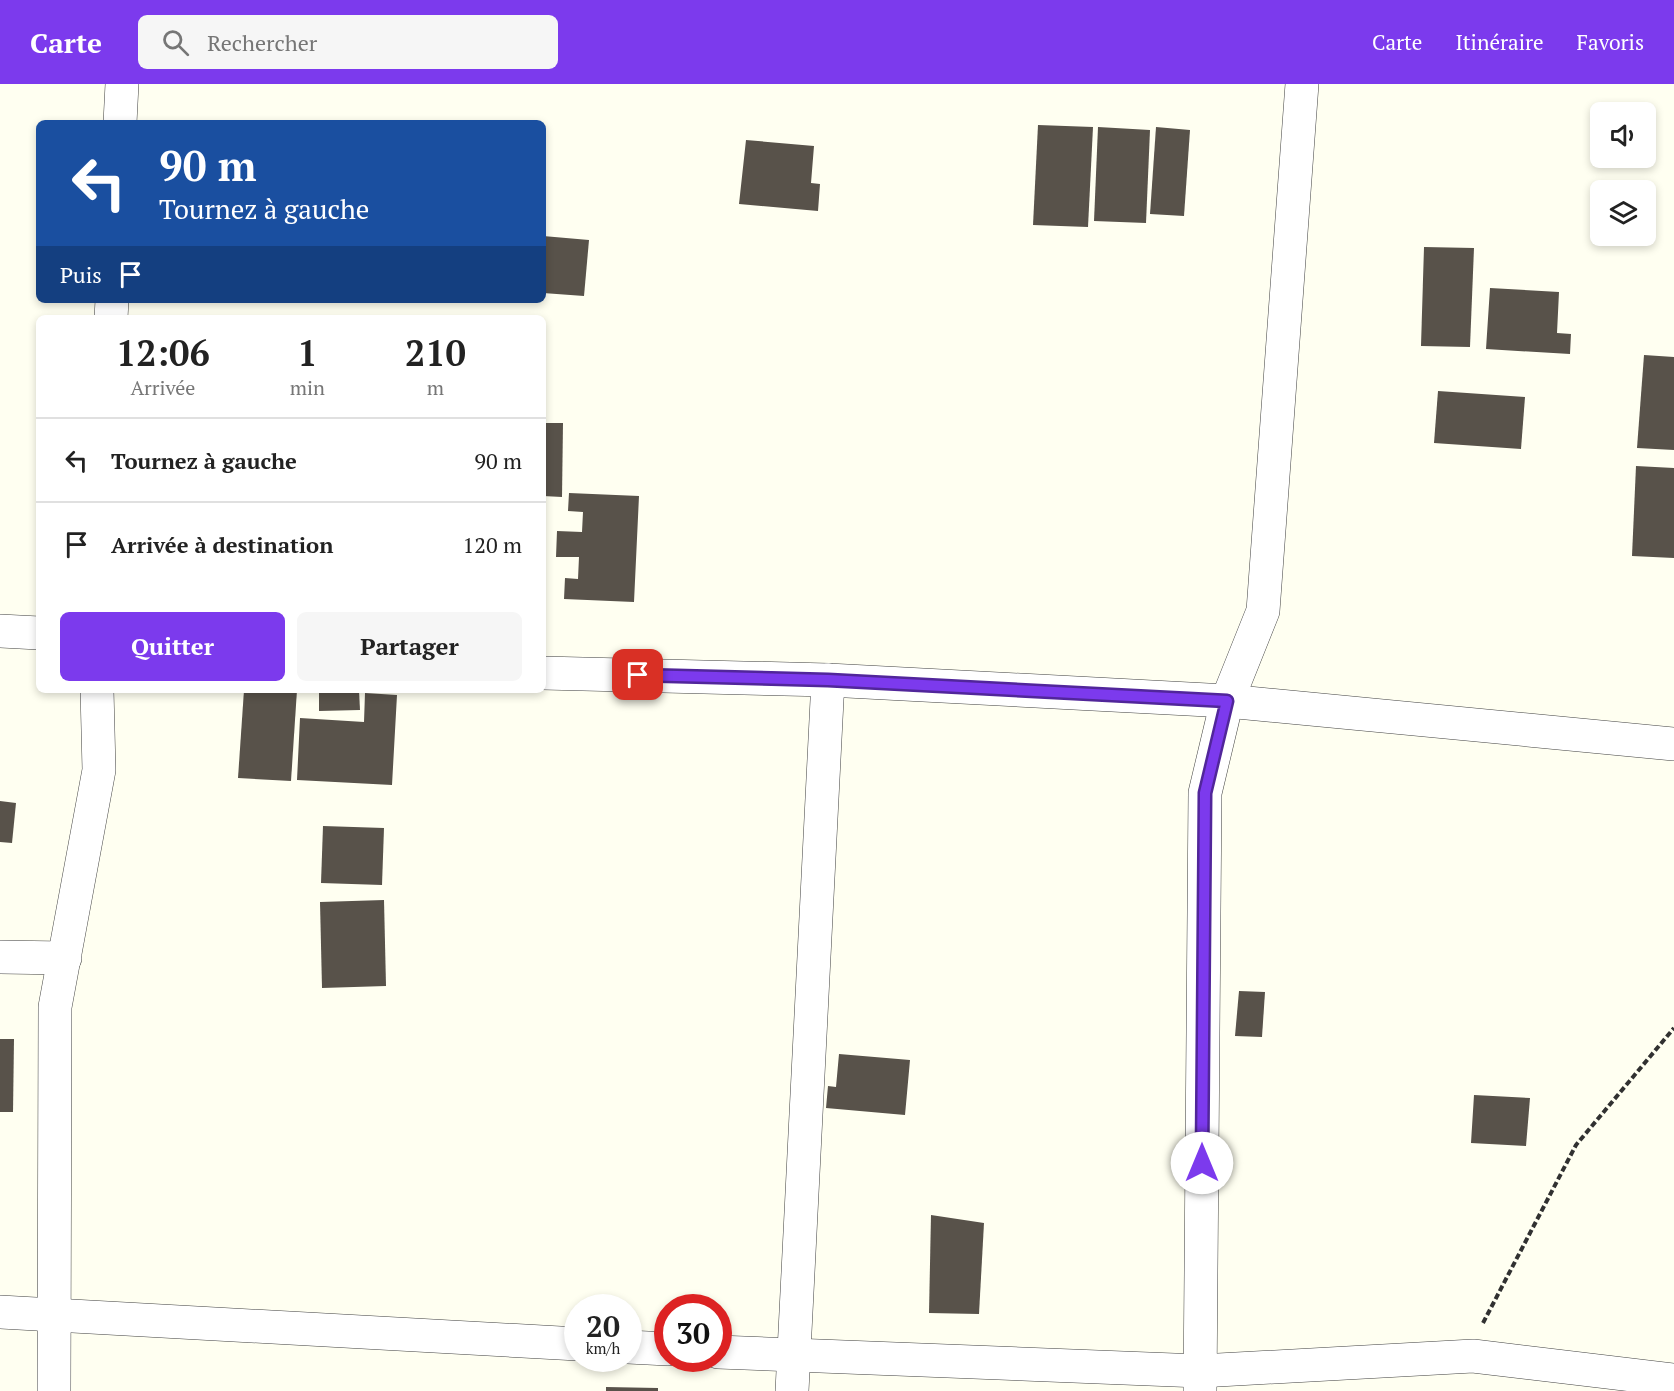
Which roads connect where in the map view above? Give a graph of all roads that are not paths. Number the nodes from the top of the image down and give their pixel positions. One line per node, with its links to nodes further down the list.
1 (122, 84): 3 (street)
2 (1302, 84): 9 (street)
3 (120, 120)
4 (0, 631): 5 (street)
5 (36, 633)
6 (546, 673): 7 (street)
7 (828, 680): 9 (street); 17 (street)
8 (97, 693): 12 (street)
9 (1227, 701): 10 (street); 19 (street)
10 (1674, 744)
11 (0, 957): 12 (street)
12 (65, 958): 14 (street)
13 (0, 1312): 14 (street)
14 (54, 1316): 15 (street); 20 (street)
15 (564, 1343)
16 (732, 1353): 17 (street)
17 (794, 1356): 19 (street); 21 (street)
18 (1674, 1380): 19 (street)
19 (1200, 1381)
20 (54, 1391)
21 (792, 1391)

